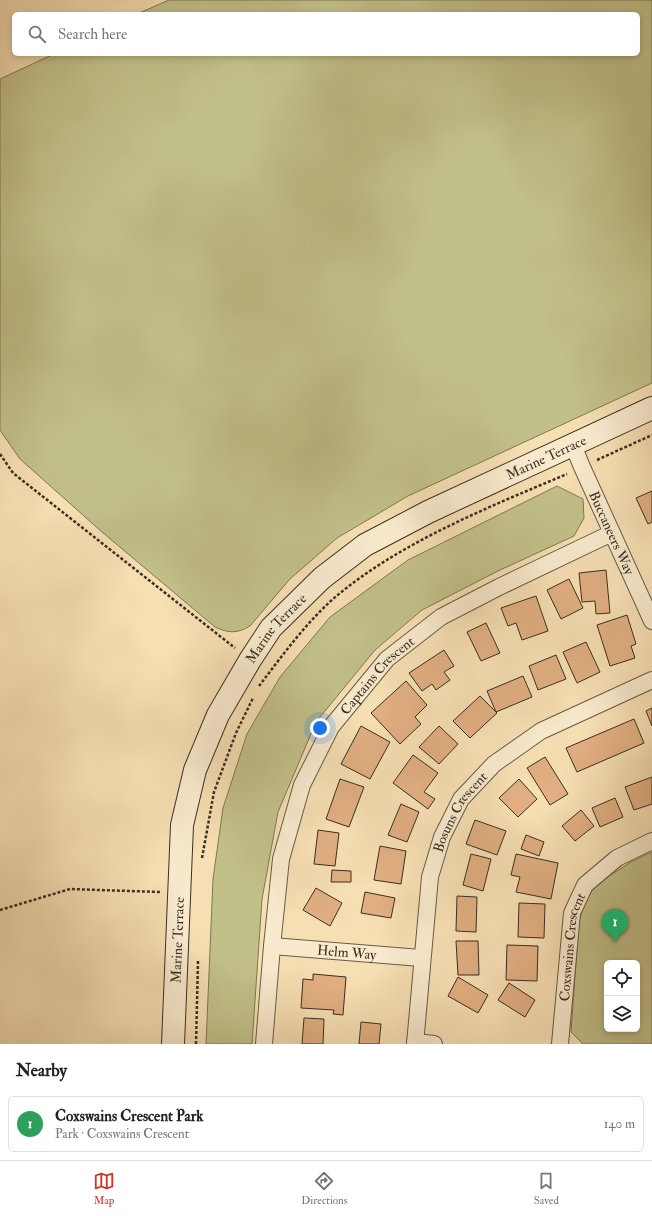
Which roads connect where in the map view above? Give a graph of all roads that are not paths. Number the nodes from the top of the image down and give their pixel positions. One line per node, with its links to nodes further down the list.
1 (652, 408): 2 (street, Marine Terrace)
2 (573, 445): 3 (street, Buccaneers Way); 10 (street, Marine Terrace)
3 (612, 533): 4 (street, Buccaneers Way); 7 (street, Captains Crescent)
4 (652, 621)
5 (652, 680): 8 (street, Bosuns Crescent)
6 (652, 841): 13 (street, Coxswains Crescent)
7 (272, 946): 8 (street, Helm Way); 11 (street, Captains Crescent)
8 (421, 958): 9 (street, Bosuns Crescent)
9 (415, 1043): 12 (street)
10 (173, 1044)
11 (264, 1044)
12 (434, 1044)
13 (560, 1044)

